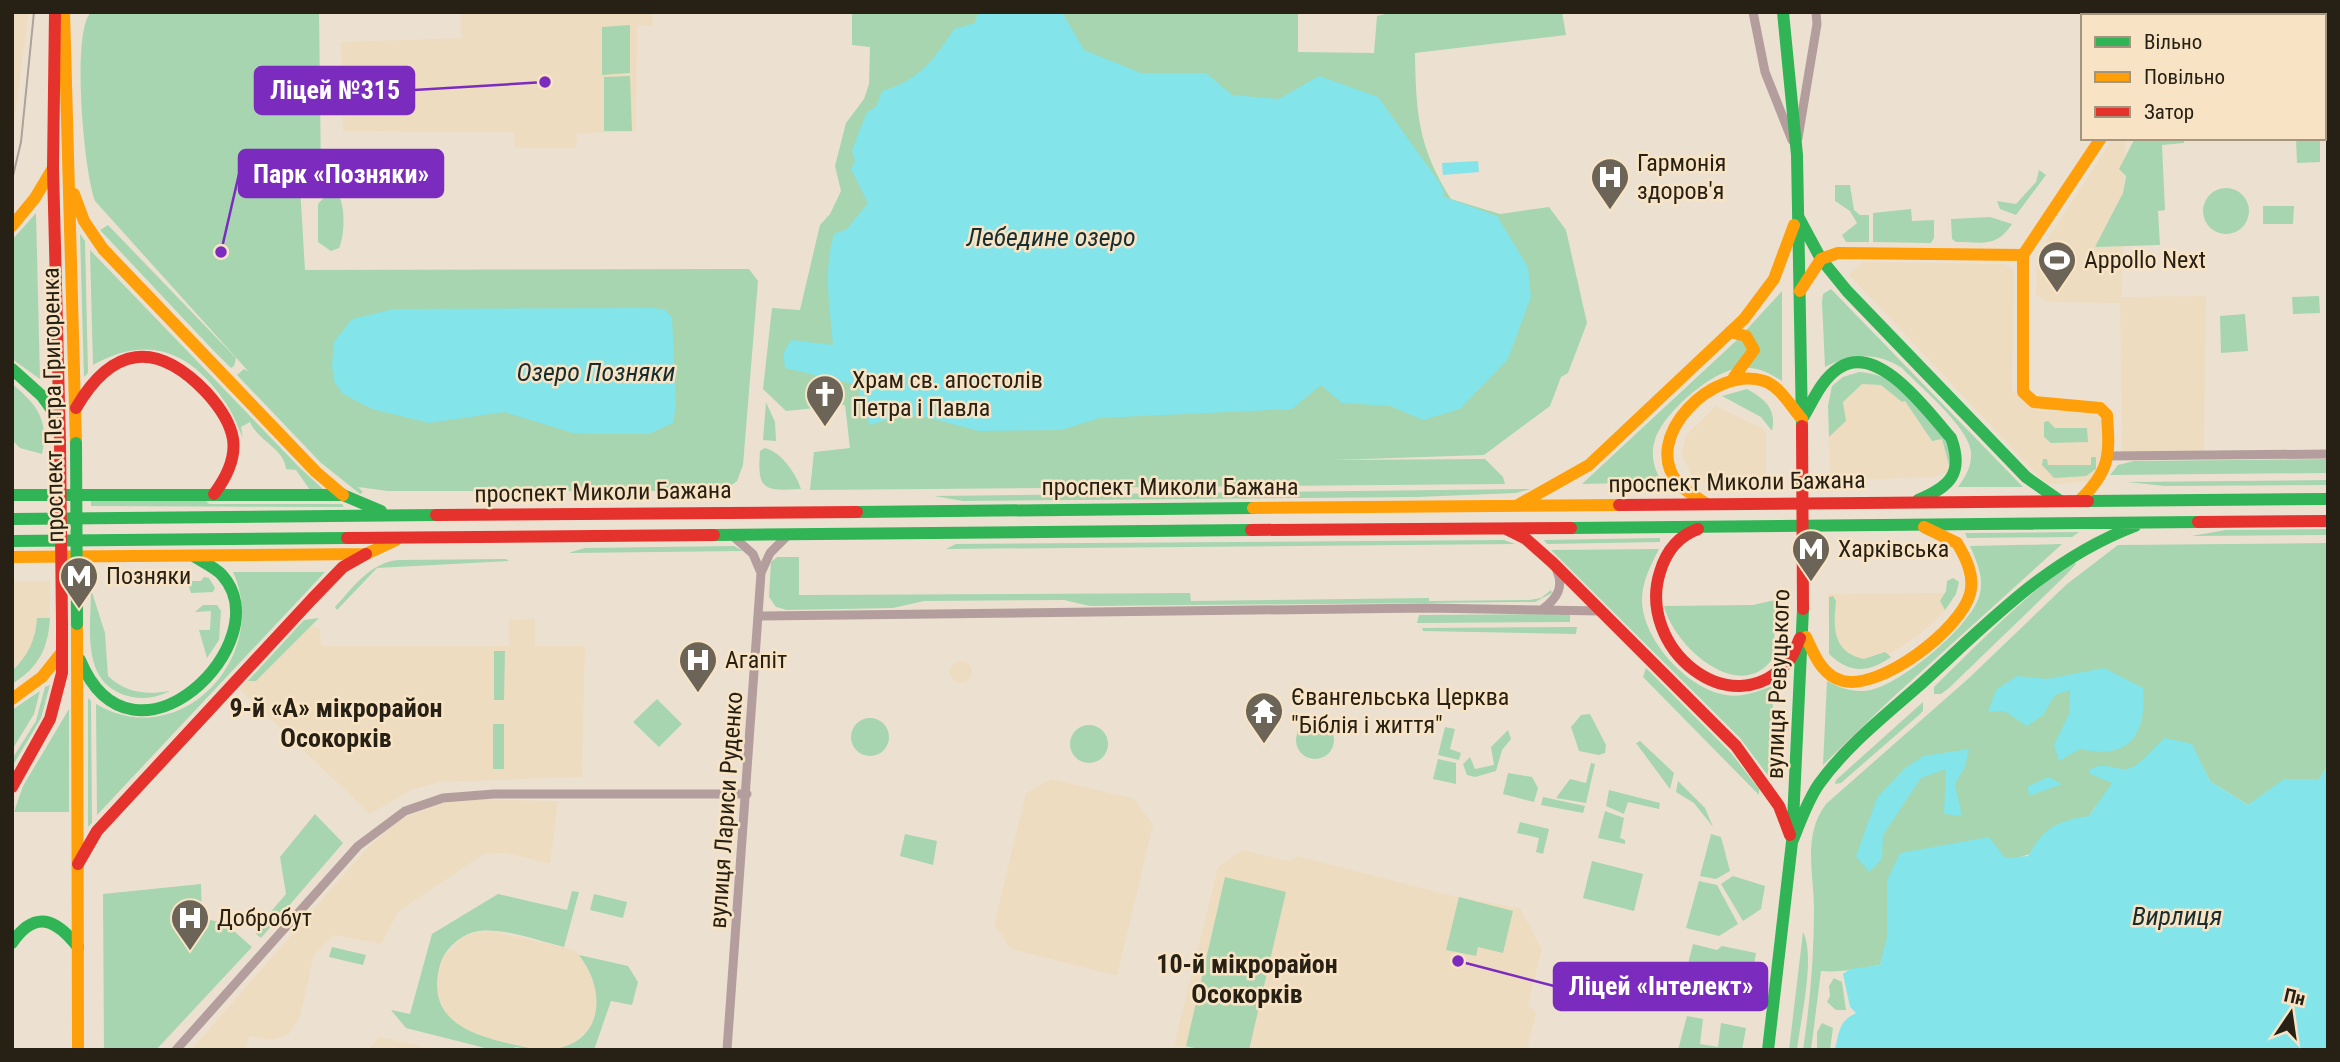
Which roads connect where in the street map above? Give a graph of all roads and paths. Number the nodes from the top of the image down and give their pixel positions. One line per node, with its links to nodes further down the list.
1 (55, 12): 8 (main road, проспект Петра Григоренка)
2 (64, 12): 9 (main road, проспект Петра Григоренка)
3 (1753, 12): 7 (street, вулиця Ревуцького)
4 (1783, 12): 7 (main road, вулиця Ревуцького)
5 (1816, 12): 7 (street, вулиця Ревуцького)
6 (2100, 140): 12 (main road)
7 (1796, 150): 10 (main road, вулиця Ревуцького)
8 (53, 168): 11 (main road); 19 (main road, проспект Петра Григоренка)
9 (69, 177): 18 (main road, проспект Петра Григоренка); 25 (main road)
10 (1798, 215): 13 (main road); 14 (main road, вулиця Ревуцького); 15 (main road)
11 (12, 226)
12 (2022, 255): 13 (main road); 22 (main road)
13 (1821, 259): 14 (main road); 27 (main road)
14 (1799, 293): 20 (main road, вулиця Ревуцького)
15 (1730, 332): 17 (main road); 31 (main road)
16 (12, 369): 19 (main road)
17 (1734, 377): 20 (main road); 30 (main road)
18 (75, 411): 23 (main road); 53 (main road, проспект Петра Григоренка, bridge)
19 (60, 420): 52 (main road, проспект Петра Григоренка, bridge)
20 (1802, 423): 29 (main road); 51 (main road, вулиця Ревуцького, bridge)
21 (2328, 454): 22 (street)
22 (2108, 456): 28 (main road)
23 (214, 494): 24 (main road); 25 (main road)
24 (12, 495)
25 (343, 495): 32 (main road)
26 (2328, 499): 28 (main road, проспект Миколи Бажана)
27 (2060, 501): 28 (main road, проспект Миколи Бажана); 29 (main road, проспект Миколи Бажана)
28 (2079, 501)
29 (1914, 502): 30 (main road, проспект Миколи Бажана)
30 (1708, 504): 31 (main road, проспект Миколи Бажана)
31 (1518, 505): 32 (main road, проспект Миколи Бажана)
32 (399, 516): 33 (main road, проспект Миколи Бажана)
33 (12, 519)
34 (2328, 521): 35 (main road, проспект Миколи Бажана)
35 (2148, 522): 36 (main road, проспект Миколи Бажана); 57 (main road)
36 (1913, 524): 38 (main road, проспект Миколи Бажана); 51 (main road)
37 (1503, 527): 38 (main road, проспект Миколи Бажана); 39 (main road, проспект Миколи Бажана); 46 (main road)
38 (1708, 527): 51 (main road)
39 (789, 534): 40 (main road, проспект Миколи Бажана); 47 (street, вулиця Лариси Руденко)
40 (731, 535): 41 (main road, проспект Миколи Бажана); 47 (street)
41 (401, 537): 42 (main road, проспект Миколи Бажана); 43 (main road)
42 (12, 541)
43 (366, 554): 44 (main road); 58 (main road)
44 (190, 555): 45 (main road); 53 (main road)
45 (12, 557)
46 (1553, 563): 48 (street); 49 (main road)
47 (761, 573): 50 (street, вулиця Лариси Руденко)
48 (1544, 608): 49 (street); 50 (street)
49 (1601, 611): 57 (main road)
50 (759, 616): 56 (street, вулиця Лариси Руденко)
51 (1803, 631): 57 (main road, вулиця Ревуцького)
52 (62, 652): 54 (main road); 55 (main road, проспект Петра Григоренка)
53 (77, 653): 58 (main road, проспект Петра Григоренка)
54 (12, 699)
55 (12, 787)
56 (747, 794): 62 (street); 63 (street, вулиця Лариси Руденко)
57 (1792, 842): 64 (main road, вулиця Ревуцького)
58 (78, 864): 60 (main road, проспект Петра Григоренка)
59 (12, 943): 60 (main road)
60 (79, 948): 61 (main road, проспект Петра Григоренка)
61 (78, 1050)
62 (176, 1050)
63 (727, 1050)
64 (1768, 1050)

